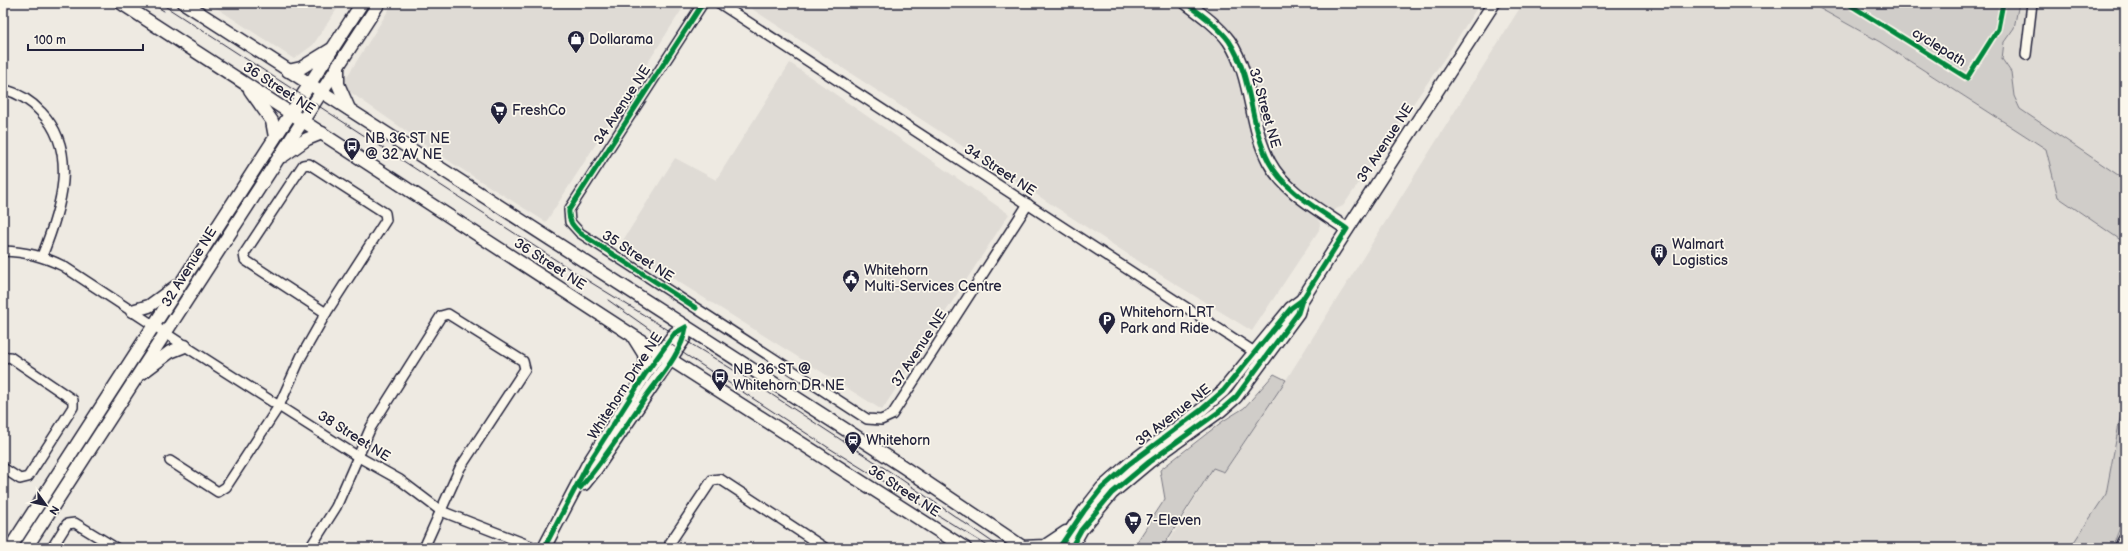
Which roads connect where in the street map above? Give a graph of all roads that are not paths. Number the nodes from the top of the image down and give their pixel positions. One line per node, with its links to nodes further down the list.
1 (121, 3): 14 (main road, 36 Street NE)
2 (184, 3): 13 (main road, 36 Street NE)
3 (362, 3): 10 (main road, 32 Avenue NE)
4 (379, 3): 12 (main road, 32 Avenue NE)
5 (703, 3): 25 (street, 34 Avenue NE)
6 (719, 3): 24 (street, 34 Street NE)
7 (1186, 3): 26 (main road, 32 Street NE)
8 (1494, 3): 26 (main road, 39 Avenue NE)
9 (2032, 3): 11 (street)
10 (332, 49): 13 (main road); 15 (main road, 32 Avenue NE)
11 (2026, 55)
12 (338, 65): 17 (main road, 32 Avenue NE); 18 (main road)
13 (288, 71): 15 (main road, 36 Street NE)
14 (246, 84): 19 (main road, 36 Street NE); 22 (main road)
15 (310, 85): 17 (main road, 36 Street NE); 19 (main road, 32 Avenue NE)
16 (3, 89): 28 (street)
17 (321, 92): 18 (main road, 36 Street NE); 20 (main road, 32 Avenue NE)
18 (350, 110): 34 (main road, 36 Street NE)
19 (291, 113): 20 (main road, 36 Street NE); 22 (main road, 32 Avenue NE)
20 (302, 121): 21 (main road, 36 Street NE); 23 (main road, 32 Avenue NE)
21 (322, 133): 23 (main road); 36 (main road, 36 Street NE)
22 (275, 137): 29 (main road, 32 Avenue NE)
23 (275, 162): 35 (main road, 32 Avenue NE)
24 (1028, 204): 38 (street, 34 Street NE); 46 (street, 37 Avenue NE)
25 (570, 222): 46 (street, 35 Street NE)
26 (1347, 230): 30 (main road, 39 Avenue NE)
27 (3, 251): 28 (street, 38 Street NE)
28 (42, 256): 31 (street, 38 Street NE)
29 (183, 280): 31 (main road); 33 (main road, 32 Avenue NE)
30 (1302, 300): 38 (main road, 39 Avenue NE); 41 (main road, 39 Avenue NE)
31 (132, 311): 33 (street, 38 Street NE)
32 (326, 313): 32 (street); 45 (street)
33 (153, 325): 35 (street, 38 Street NE); 56 (main road, 32 Avenue NE)
34 (686, 327): 39 (main road, Whitehorn Drive NE); 42 (main road, Whitehorn Drive NE); 55 (main road, 36 Street NE)
35 (165, 333): 37 (street, 38 Street NE); 44 (main road, 32 Avenue NE)
36 (632, 335): 39 (main road, 36 Street NE); 43 (main road)
37 (185, 346): 44 (main road); 45 (street, 38 Street NE)
38 (1255, 352): 41 (street, 34 Street NE); 52 (main road, 39 Avenue NE)
39 (660, 353): 42 (main road, 36 Street NE); 43 (main road, Whitehorn Drive NE)
40 (3, 358): 49 (street)
41 (1266, 359): 54 (main road, 39 Avenue NE)
42 (671, 360): 50 (main road, Whitehorn Drive NE); 66 (main road, 36 Street NE)
43 (646, 373): 50 (main road, Whitehorn Drive NE)
44 (135, 378): 57 (main road, 32 Avenue NE)
45 (280, 406): 47 (street, 38 Street NE); 48 (street)
46 (881, 420)
47 (357, 456): 51 (street, 38 Street NE); 51 (street); 60 (street)
48 (170, 461)
49 (3, 468)
50 (568, 503): 63 (main road, Whitehorn Drive NE)
51 (440, 511): 61 (street); 62 (street, 38 Street NE)
52 (1071, 529): 55 (main road); 67 (main road, 39 Avenue NE)
53 (2125, 541): 68 (main road)
54 (1073, 546)
55 (1023, 547)
56 (10, 548)
57 (26, 548)
58 (52, 548): 59 (street)
59 (116, 548)
60 (310, 548)
61 (424, 548)
62 (536, 548)
63 (544, 548)
64 (670, 548): 65 (street)
65 (825, 548)
66 (965, 548)
67 (1059, 548)
68 (2122, 548)

